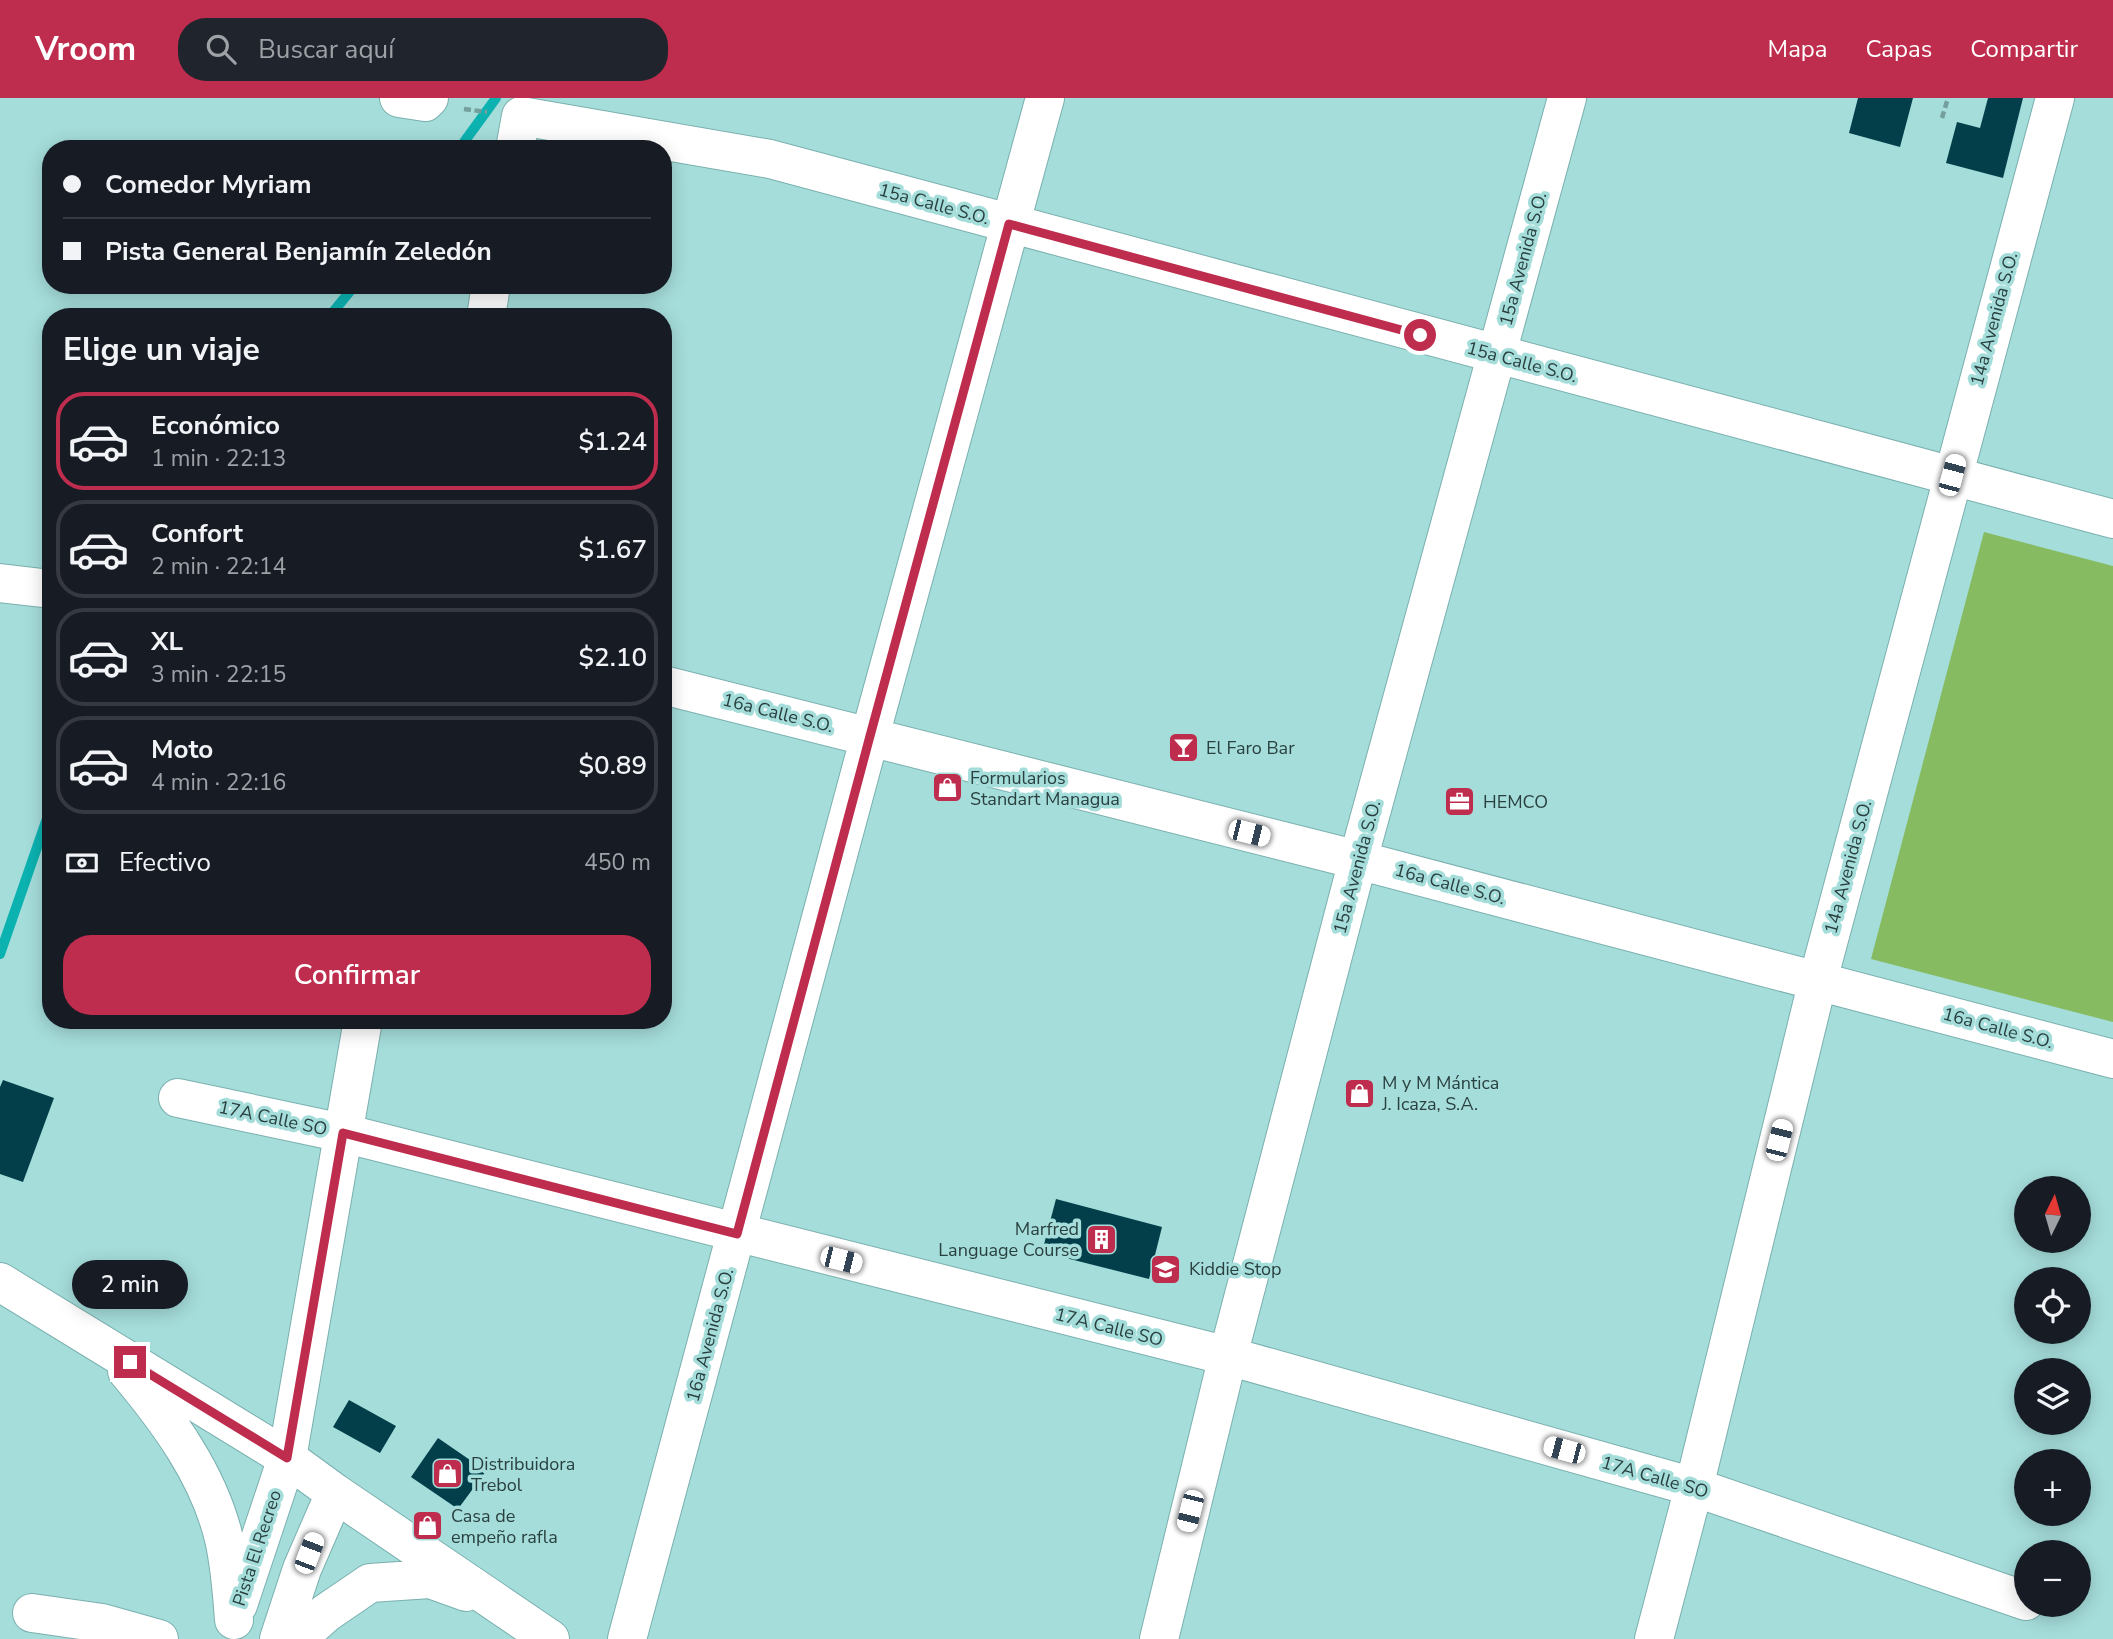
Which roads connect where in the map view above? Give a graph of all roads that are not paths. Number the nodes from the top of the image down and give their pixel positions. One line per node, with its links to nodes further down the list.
1 (1045, 98): 7 (street, 16a Avenida S.O.)
2 (1567, 98): 8 (street, 15a Avenida S.O.)
3 (2054, 98): 9 (street, 14a Avenida S.O.)
4 (518, 132): 5 (street, 15a Calle S.O.)
5 (593, 140)
6 (672, 148): 7 (street, 15a Calle S.O.)
7 (1009, 224): 8 (street, 15a Calle S.O.); 14 (street, 16a Avenida S.O.)
8 (1497, 356): 9 (street, 15a Calle S.O.); 15 (street, 15a Avenida S.O.)
9 (1952, 475): 10 (street, 15a Calle S.O.); 16 (street, 14a Avenida S.O.)
10 (2113, 519)
11 (0, 583): 12 (street)
12 (42, 588)
13 (672, 687): 14 (street, 16a Calle S.O.)
14 (870, 736): 15 (street, 16a Calle S.O.); 21 (street, 16a Avenida S.O.)
15 (1358, 860): 16 (street, 16a Calle S.O.); 24 (street, 15a Avenida S.O.)
16 (1818, 980): 18 (street, 16a Calle S.O.); 26 (street, 14a Avenida S.O.)
17 (361, 1029): 20 (street, Pista El Recreo)
18 (2113, 1059)
19 (178, 1098): 20 (street, 17A Calle SO)
20 (343, 1133): 21 (street, 17A Calle SO); 25 (street, Pista El Recreo)
21 (737, 1234): 24 (street, 17A Calle SO); 36 (street, 16a Avenida S.O.)
22 (0, 1282): 23 (street)
23 (108, 1348): 25 (street); 31 (street)
24 (1228, 1356): 26 (street, 17A Calle SO); 37 (street, 15a Avenida S.O.)
25 (287, 1458): 27 (street); 31 (street, Pista El Recreo)
26 (1694, 1487): 28 (street, 17A Calle SO); 38 (street, 14a Avenida S.O.)
27 (335, 1493): 29 (street); 33 (street)
28 (2014, 1596)
29 (506, 1607): 34 (street); 35 (street)
30 (32, 1613): 32 (street)
31 (230, 1629)
32 (159, 1639)
33 (279, 1639)
34 (297, 1639)
35 (550, 1639)
36 (627, 1639)
37 (1159, 1639)
38 (1654, 1639)

